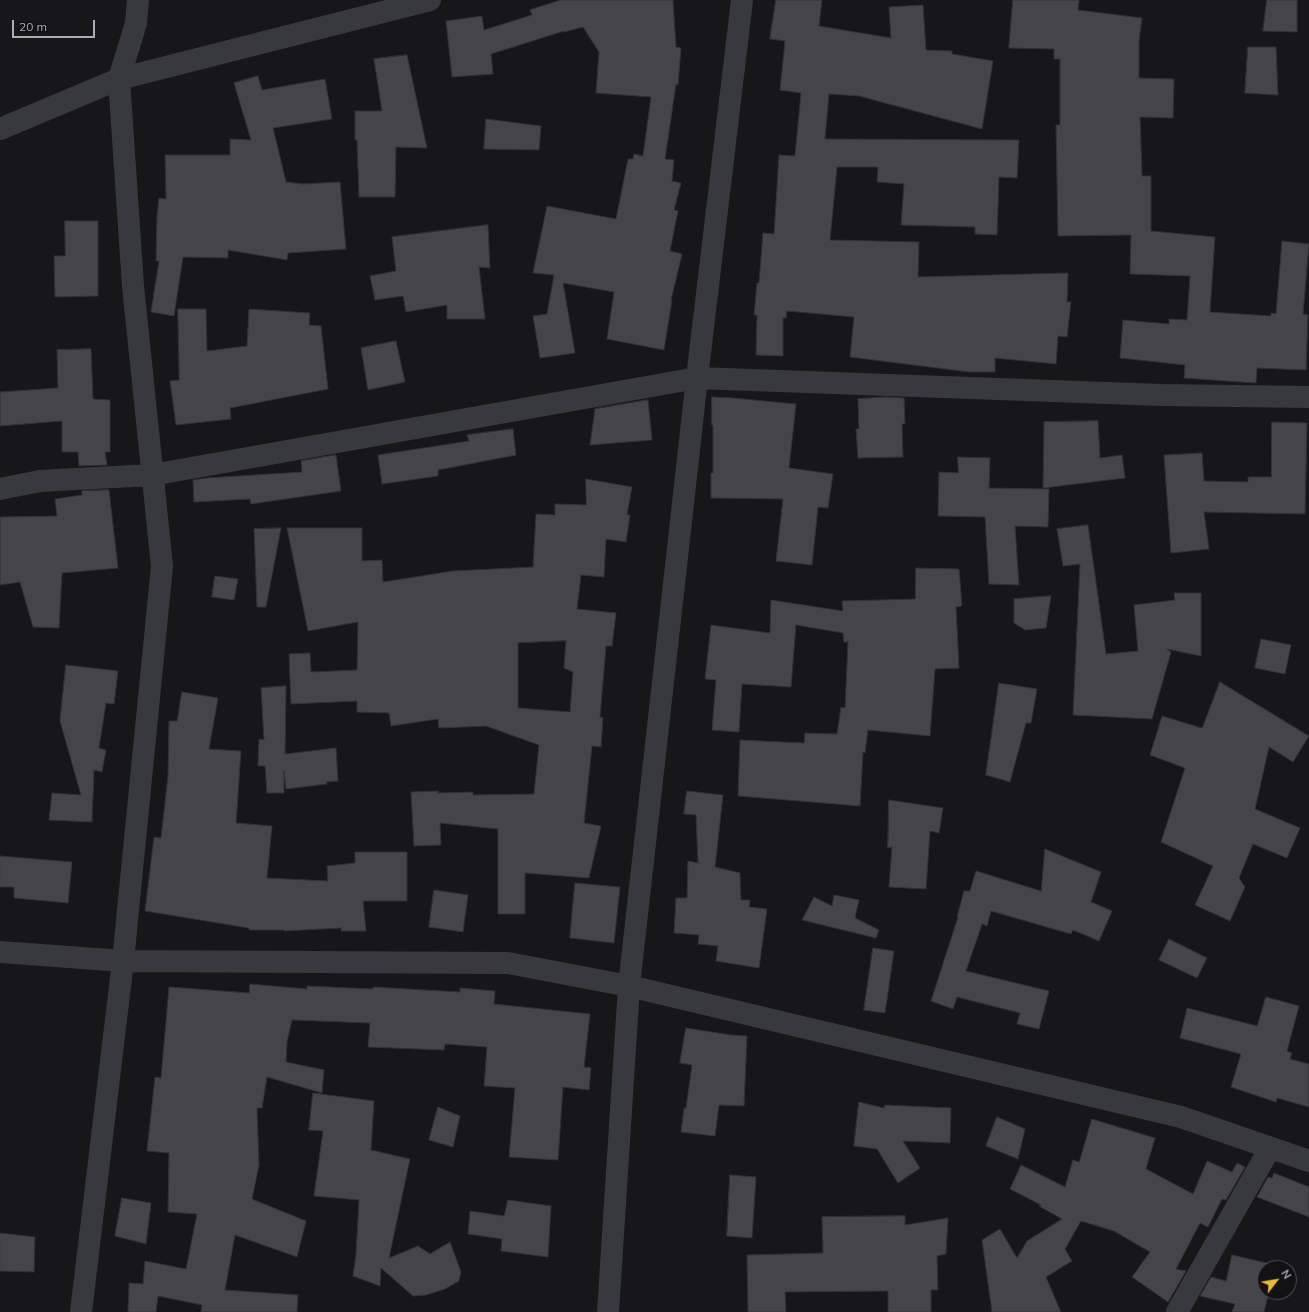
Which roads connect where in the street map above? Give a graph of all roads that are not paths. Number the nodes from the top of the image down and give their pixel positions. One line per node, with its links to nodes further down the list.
1 (138, 0): 4 (street)
2 (430, 0): 4 (street)
3 (742, 0): 6 (street)
4 (119, 79): 5 (street); 8 (street)
5 (0, 129)
6 (697, 378): 7 (street); 8 (street); 12 (street)
7 (1309, 397)
8 (152, 475): 9 (street); 11 (street)
9 (0, 489)
10 (0, 952): 11 (street)
11 (123, 961): 12 (street); 15 (street)
12 (629, 986): 13 (street); 16 (street)
13 (1270, 1148): 14 (street); 17 (street)
14 (1309, 1161)
15 (81, 1312)
16 (608, 1312)
17 (1177, 1312)

